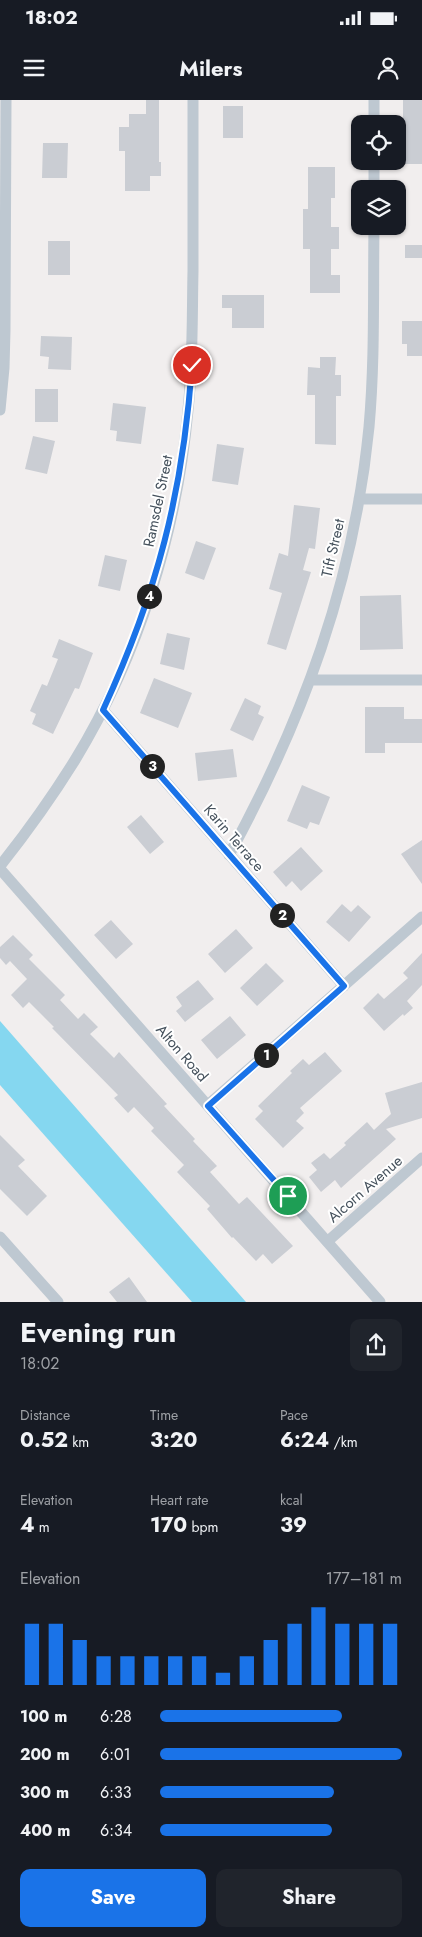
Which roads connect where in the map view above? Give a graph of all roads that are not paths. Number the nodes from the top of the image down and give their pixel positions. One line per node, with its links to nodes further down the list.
1 (6, 100): 6 (street)
2 (193, 100): 11 (street, Ramsdel Street)
3 (374, 100): 4 (street)
4 (374, 115)
5 (374, 235): 7 (street, Tift Street)
6 (0, 410)
7 (359, 499): 8 (street); 9 (street, Tift Street)
8 (422, 499)
9 (311, 680): 10 (street); 12 (street, Tift Street)
10 (422, 680)
11 (103, 710): 12 (street, Karin Terrace); 13 (street, Ramsdel Street)
12 (228, 855): 15 (street, Karin Terrace)
13 (0, 868): 16 (street, Alton Road)
14 (422, 917): 15 (street)
15 (344, 986): 16 (street)
16 (208, 1106): 19 (street, Alton Road)
17 (422, 1158): 19 (street, Alcorn Avenue)
18 (0, 1236): 20 (street)
19 (328, 1241): 21 (street, Alton Road)
20 (58, 1302)
21 (380, 1302)

